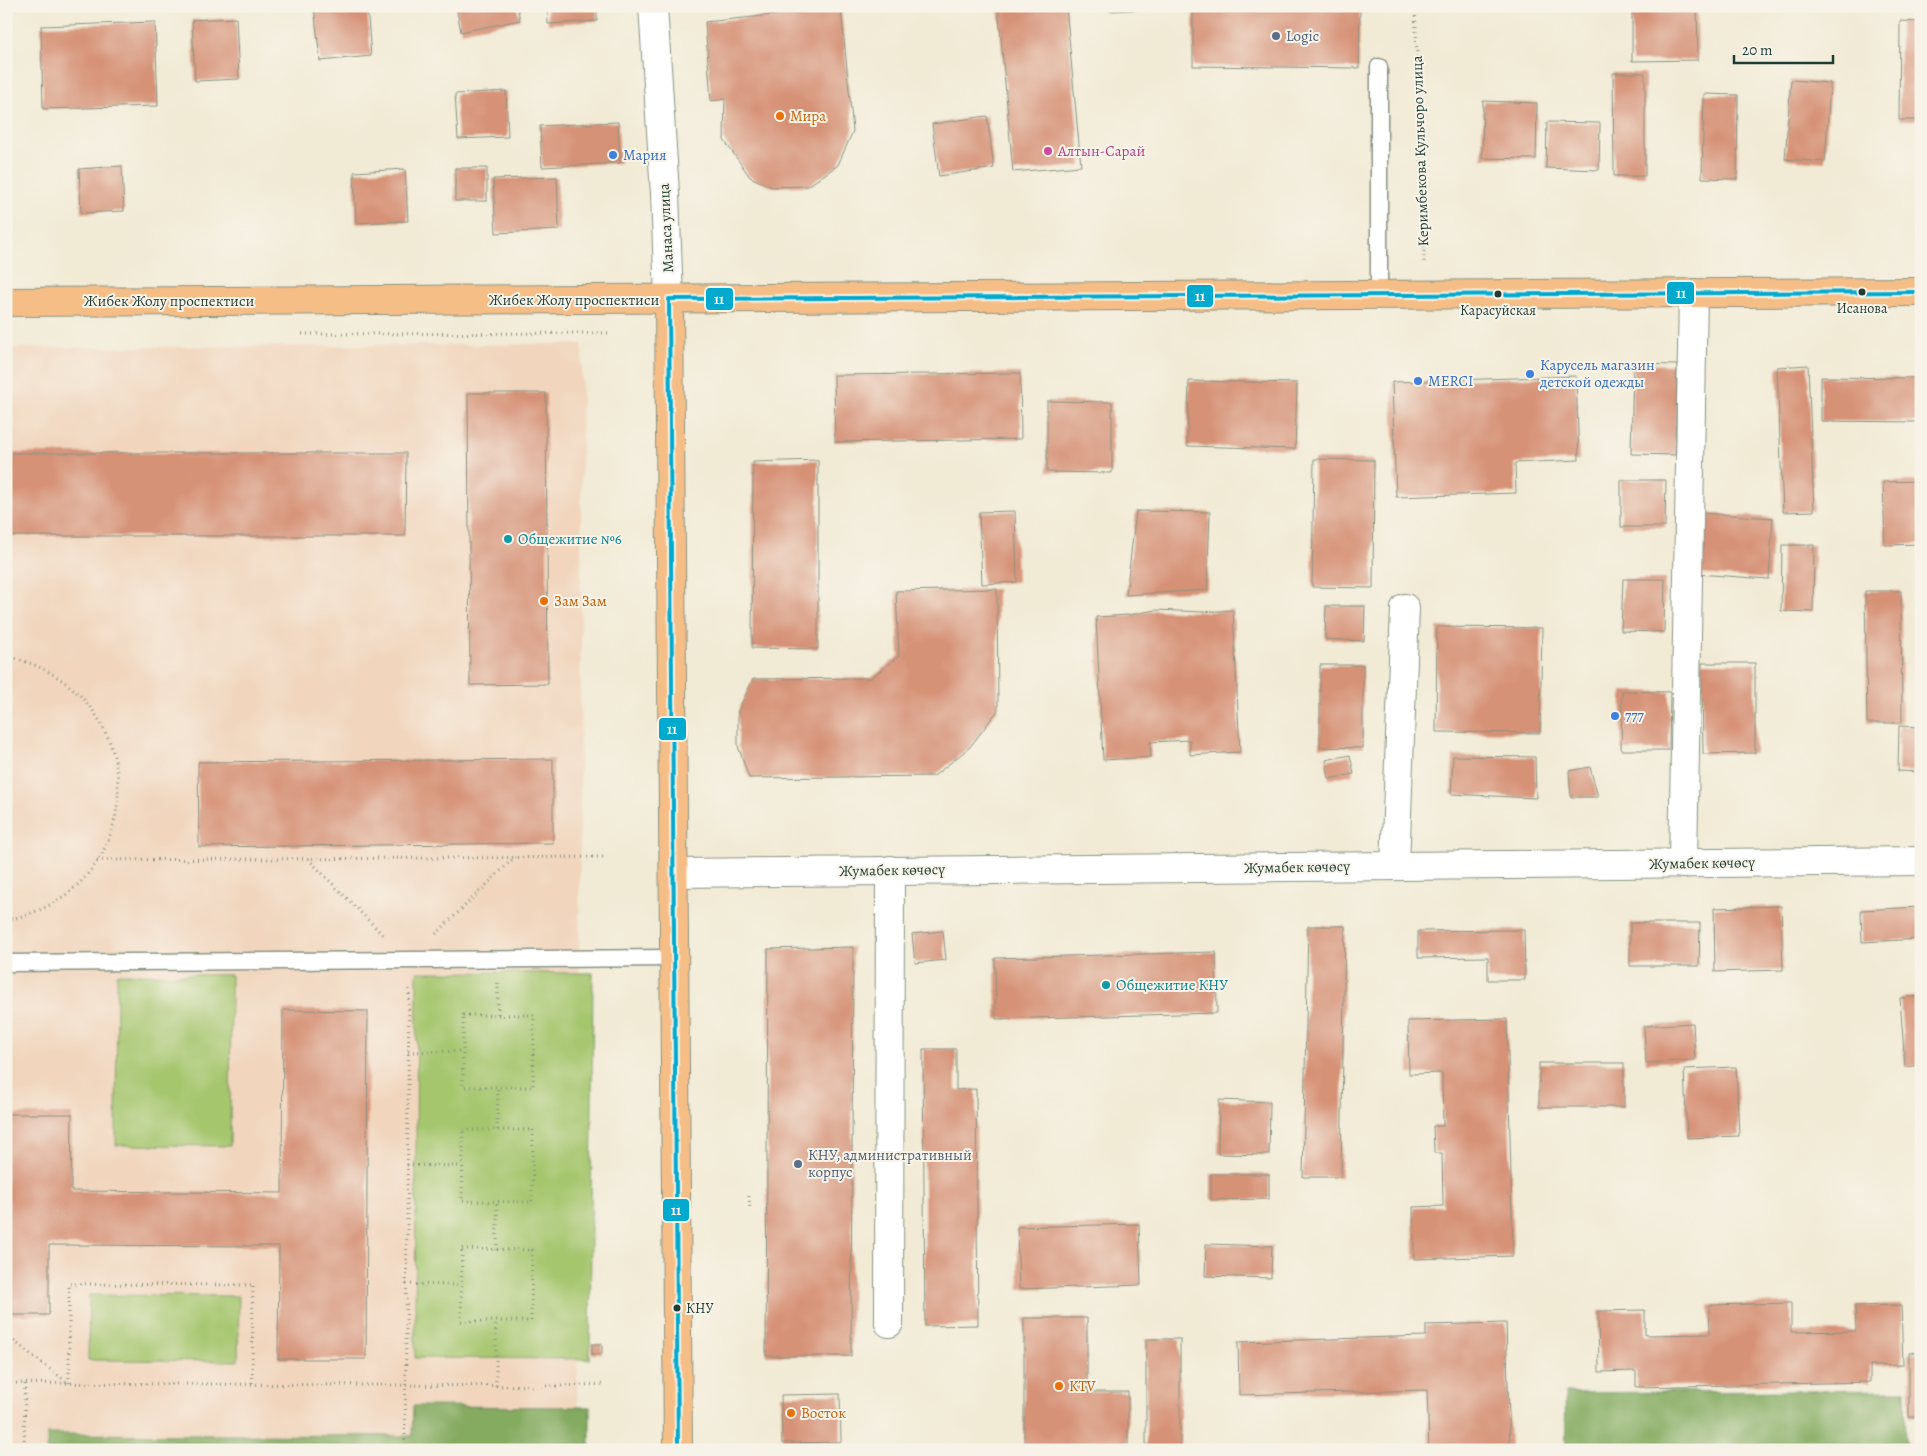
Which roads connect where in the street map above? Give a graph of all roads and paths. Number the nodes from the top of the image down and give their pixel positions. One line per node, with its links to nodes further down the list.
1 (653, 6): 8 (street, Манаса улица)
2 (1415, 6): 7 (path, Керимбекова Кульчоро улица)
3 (1379, 67): 6 (lane)
4 (1921, 292): 5 (main road, Жибек Жолу проспектиси)
5 (1693, 293): 7 (main road, Жибек Жолу проспектиси); 19 (street)
6 (1379, 295): 7 (main road, Жибек Жолу проспектиси); 8 (main road, Жибек Жолу проспектиси)
7 (1424, 295)
8 (669, 299): 9 (main road, Жибек Жолу проспектиси); 22 (main road)
9 (6, 302)
10 (608, 333): 11 (path)
11 (292, 334)
12 (1405, 608): 20 (street)
13 (6, 656): 17 (path)
14 (605, 857): 15 (path)
15 (515, 858): 16 (path); 25 (path)
16 (308, 859): 17 (path); 25 (path)
17 (97, 860): 23 (path)
18 (1921, 861): 19 (street, Жумабек көчөсү)
19 (1683, 864): 20 (street, Жумабек көчөсү)
20 (1395, 866): 21 (street, Жумабек көчөсү)
21 (890, 870): 22 (street, Жумабек көчөсү); 42 (street)
22 (674, 873): 24 (main road)
23 (6, 920)
24 (674, 958): 26 (lane); 53 (main road)
25 (409, 960): 26 (lane); 27 (lane); 30 (path)
26 (498, 960): 28 (path)
27 (6, 963)
28 (498, 1015): 29 (path); 31 (path)
29 (463, 1051): 30 (path); 31 (path)
30 (408, 1052): 33 (path)
31 (498, 1087): 32 (path)
32 (497, 1130): 34 (path); 36 (path)
33 (407, 1165): 34 (path); 39 (path)
34 (462, 1166): 36 (path)
35 (749, 1196): 37 (path)
36 (497, 1202): 38 (path)
37 (750, 1210)
38 (497, 1250): 40 (path); 41 (path)
39 (406, 1284): 40 (path); 49 (path)
40 (461, 1285): 41 (path)
41 (496, 1321): 50 (path)
42 (889, 1323)
43 (6, 1335): 46 (path)
44 (6, 1383): 45 (path)
45 (25, 1383): 46 (path); 51 (path)
46 (69, 1383): 47 (path); 47 (path)
47 (252, 1384): 49 (path)
48 (605, 1384): 50 (path)
49 (406, 1385): 50 (path); 52 (path)
50 (496, 1386)
51 (24, 1450)
52 (405, 1450)
53 (678, 1450)

